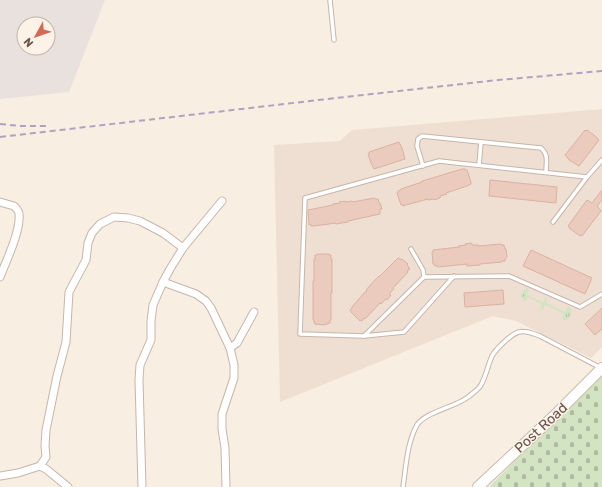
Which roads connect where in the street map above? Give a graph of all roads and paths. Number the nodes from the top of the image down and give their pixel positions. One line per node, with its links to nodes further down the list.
1 (330, 0): 2 (lane)
2 (334, 40)
3 (481, 142): 5 (lane); 6 (lane); 7 (lane)
4 (602, 160): 8 (lane)
5 (479, 165): 6 (lane); 7 (lane)
6 (423, 166): 20 (lane)
7 (546, 172): 8 (lane)
8 (587, 177): 11 (lane)
9 (222, 201): 12 (street)
10 (0, 202): 15 (street)
11 (553, 222)
12 (184, 248): 17 (street); 23 (street)
13 (411, 249): 16 (lane)
14 (454, 276): 16 (lane); 18 (lane); 20 (lane)
15 (0, 277)
16 (424, 277): 20 (lane)
17 (163, 282): 21 (street); 26 (street)
18 (602, 294)
19 (254, 312): 21 (street)
20 (364, 336)
21 (230, 348): 27 (street)
22 (602, 368): 28 (lane); 29 (street, Post Road)
23 (40, 466): 24 (street); 25 (street)
24 (0, 476)
25 (68, 487)
26 (142, 487)
27 (226, 487)
28 (403, 487)
29 (478, 487)

